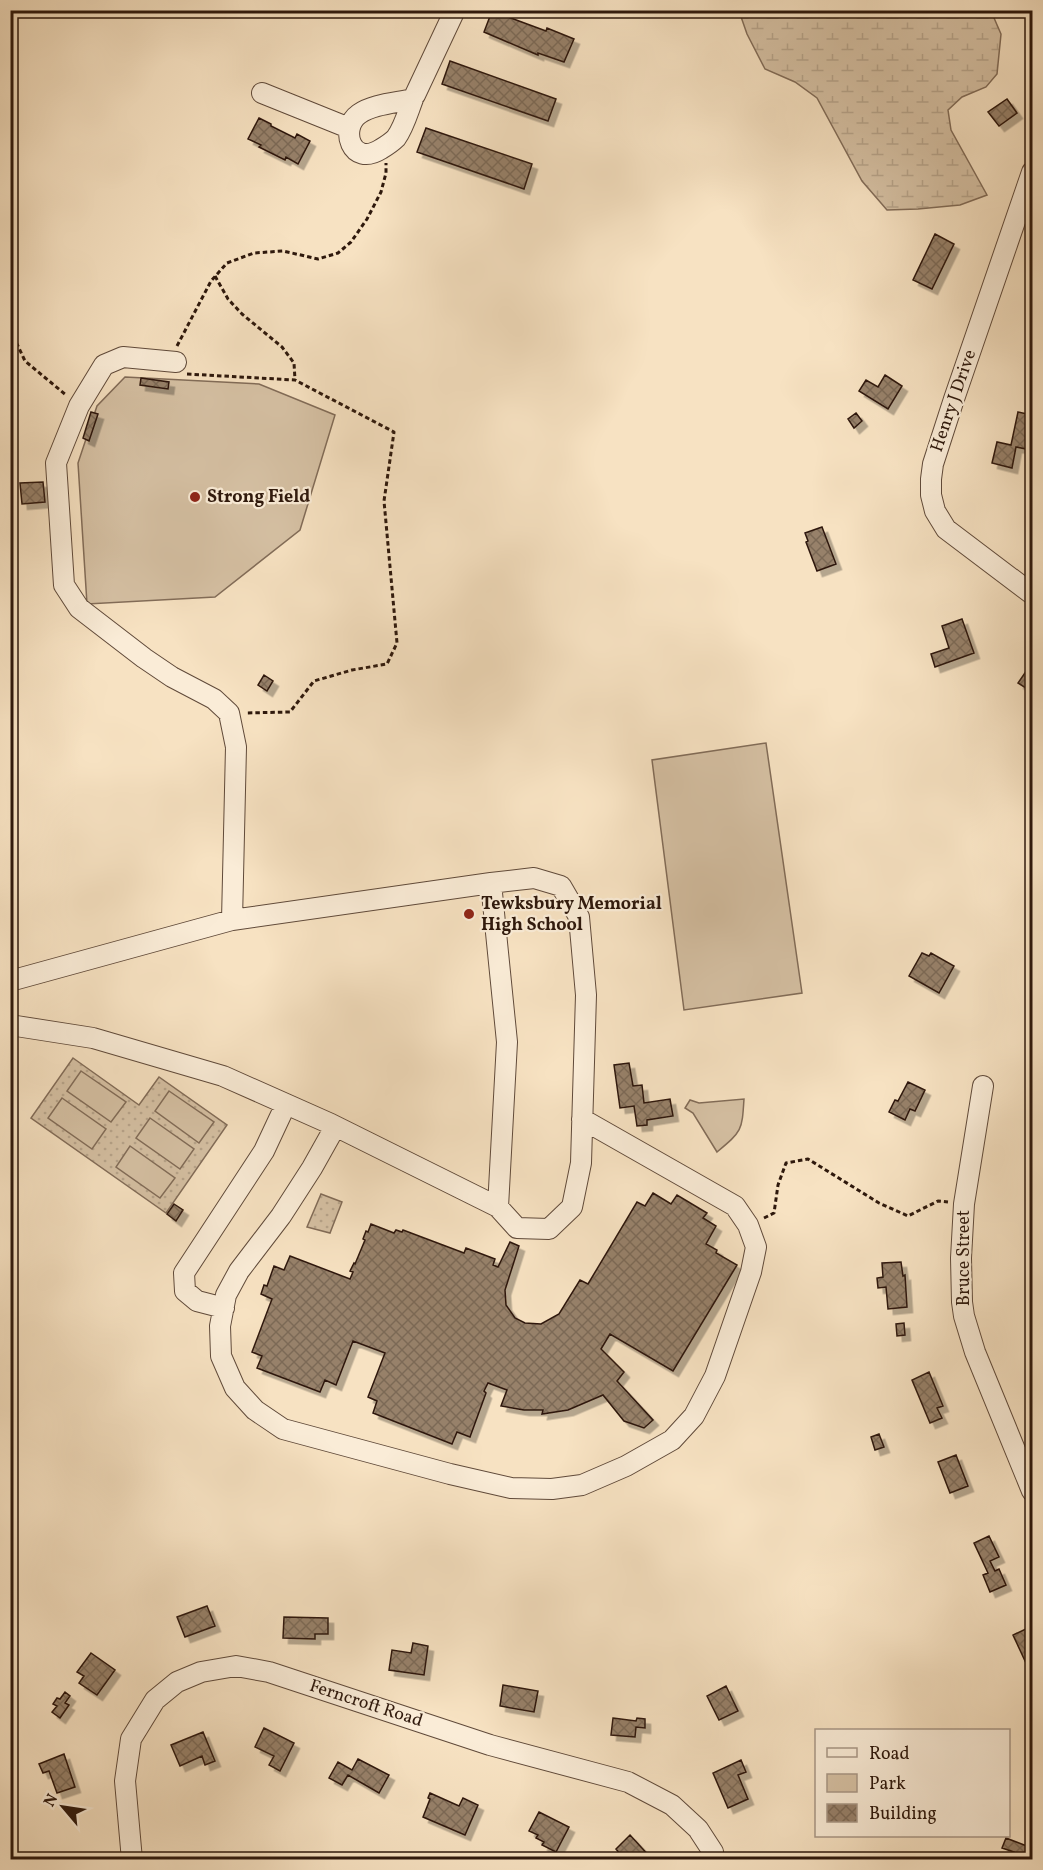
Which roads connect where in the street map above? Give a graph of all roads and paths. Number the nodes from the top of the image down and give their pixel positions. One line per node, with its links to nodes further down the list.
1 (455, 10): 3 (street)
2 (262, 93): 4 (street)
3 (415, 95)
4 (349, 128): 5 (street); 5 (street)
5 (387, 145): 7 (path)
6 (1032, 172): 12 (street, Henry J Drive)
7 (215, 276): 9 (path); 10 (path)
8 (10, 329): 11 (path)
9 (173, 362): 10 (path); 11 (street)
10 (295, 380): 13 (path)
11 (79, 406): 13 (street)
12 (1032, 594)
13 (229, 713): 15 (street)
14 (491, 883): 15 (street); 20 (street); 23 (street)
15 (232, 920): 16 (street)
16 (10, 981)
17 (10, 1025): 19 (street)
18 (982, 1086): 22 (street, Bruce Street)
19 (286, 1104): 21 (street); 25 (street)
20 (582, 1119): 23 (street); 24 (street)
21 (335, 1127): 23 (street); 25 (street)
22 (964, 1204): 24 (path); 26 (street, Bruce Street)
23 (498, 1207)
24 (748, 1225): 25 (street)
25 (224, 1308)
26 (1032, 1491)
27 (132, 1860): 28 (street, Ferncroft Road)
28 (714, 1860)

